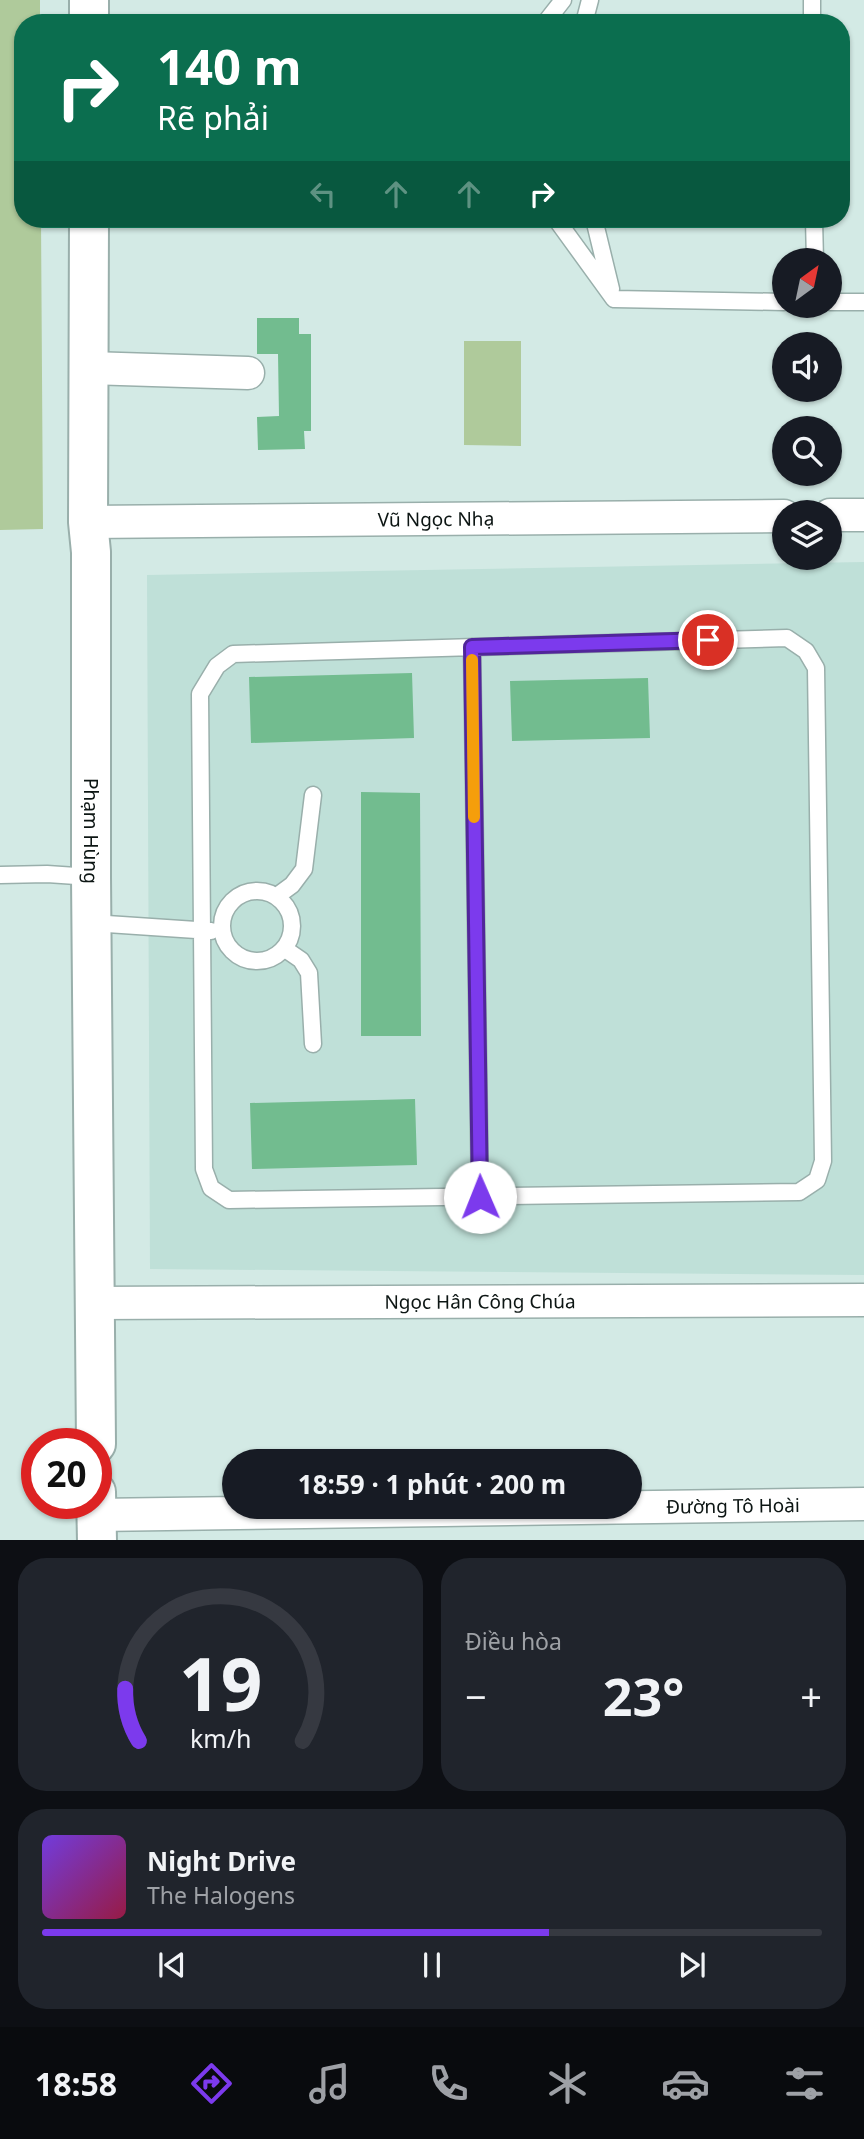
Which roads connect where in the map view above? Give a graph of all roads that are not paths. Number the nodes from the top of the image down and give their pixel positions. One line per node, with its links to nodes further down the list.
1 (563, 0): 2 (lane)
2 (552, 14)
3 (89, 228): 12 (street, Phạm Hùng)
4 (563, 228): 8 (lane)
5 (596, 228): 8 (lane)
6 (814, 228): 7 (lane)
7 (815, 248)
8 (614, 299): 9 (lane)
9 (772, 302)
10 (842, 302): 11 (lane)
11 (864, 302)
12 (89, 368): 13 (street); 17 (street, Phạm Hùng)
13 (248, 373)
14 (842, 515): 15 (street)
15 (864, 515)
16 (772, 516): 17 (street, Vũ Ngọc Nhạ)
17 (88, 522): 21 (street, Phạm Hùng)
18 (472, 647): 24 (lane); 28 (lane); 28 (lane)
19 (313, 795): 22 (lane)
20 (0, 875): 21 (lane)
21 (91, 877): 23 (street, Phạm Hùng)
22 (276, 896): 25 (lane); 26 (lane)
23 (92, 923): 24 (lane); 30 (street, Phạm Hùng)
24 (201, 930): 25 (lane); 28 (lane)
25 (222, 932): 26 (lane)
26 (285, 949): 27 (lane)
27 (313, 1044)
28 (480, 1197)
29 (864, 1300): 30 (street, Ngọc Hân Công Chúa)
30 (95, 1303): 31 (street, Phạm Hùng)
31 (96, 1428)
32 (864, 1504): 33 (street, Đường Tô Hoài)
33 (112, 1516)

